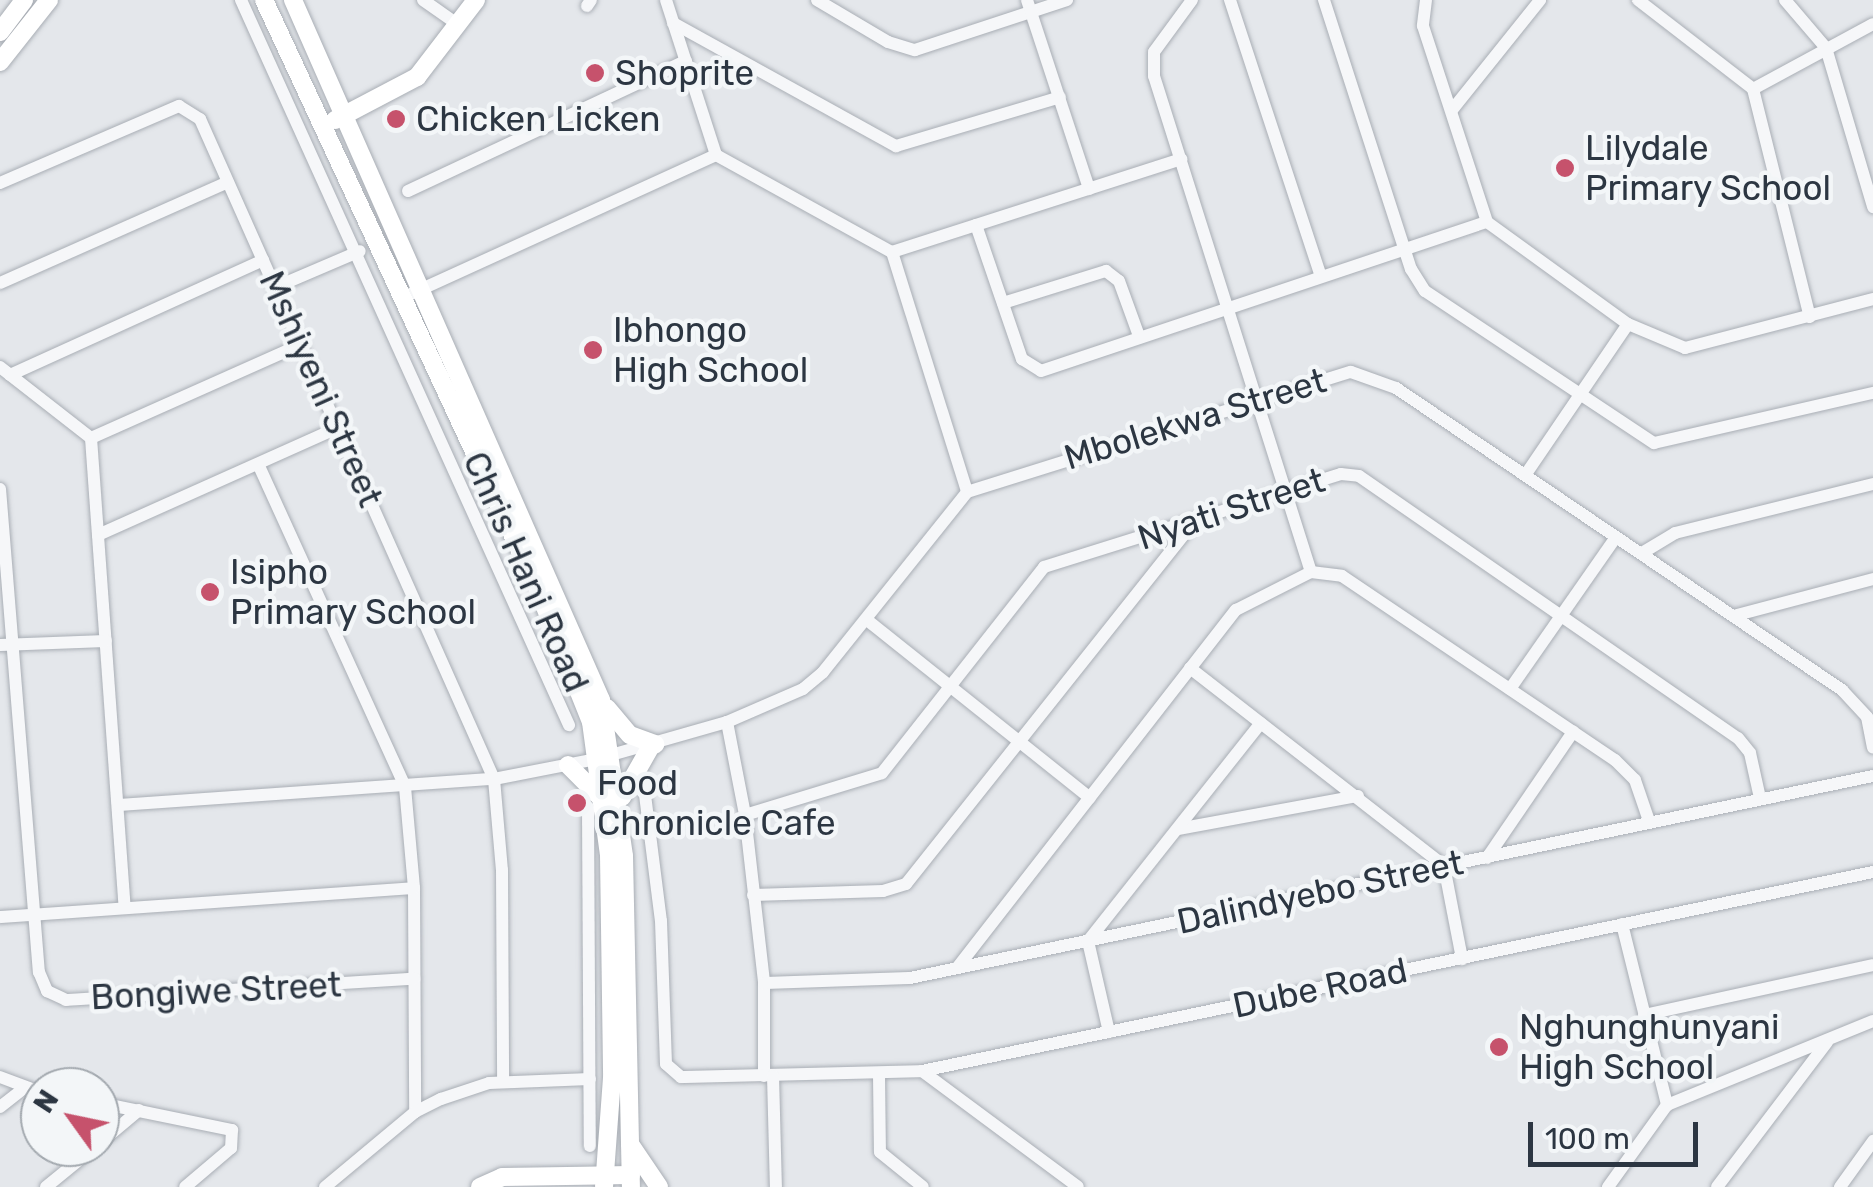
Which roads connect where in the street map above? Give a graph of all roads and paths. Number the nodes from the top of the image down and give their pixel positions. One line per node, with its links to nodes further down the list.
1 (24, 0): 22 (main road)
2 (50, 0): 25 (main road)
3 (241, 0): 41 (street, Chris Hani Road)
4 (264, 0): 30 (main road, Chris Hani Road)
5 (294, 0): 29 (main road, Chris Hani Road)
6 (423, 0): 20 (street)
7 (476, 0): 20 (main road)
8 (666, 0): 19 (street)
9 (817, 0): 18 (street)
10 (1067, 0): 18 (street)
11 (1192, 0): 32 (street)
12 (1230, 0): 44 (street)
13 (1324, 0): 40 (street)
14 (1426, 0): 28 (street)
15 (1540, 0): 28 (street)
16 (1638, 0): 26 (street)
17 (1785, 0): 23 (street)
18 (1030, 7): 27 (street)
19 (674, 23): 24 (street); 27 (street)
20 (456, 24): 29 (main road)
21 (1873, 24): 23 (street)
22 (0, 32)
23 (1826, 48): 26 (street); 37 (street)
24 (686, 61): 31 (street); 36 (street)
25 (0, 62)
26 (1753, 89): 52 (street)
27 (1060, 97): 35 (street)
28 (1452, 110): 38 (street)
29 (344, 116): 30 (main road); 47 (main road, Chris Hani Road)
30 (321, 127): 48 (main road, Chris Hani Road)
31 (716, 155): 42 (street); 47 (street)
32 (1181, 160): 35 (street); 51 (street)
33 (228, 182): 34 (street, Mshiyeni Street); 43 (street, Mshiyeni Street); 45 (street)
34 (0, 184)
35 (1088, 189): 39 (street)
36 (408, 191)
37 (1873, 207)
38 (1487, 222): 40 (street); 53 (street)
39 (976, 225): 42 (street); 50 (street)
40 (1404, 248): 44 (street); 58 (street)
41 (360, 251): 46 (street); 86 (street, Chris Hani Road)
42 (892, 252): 67 (street)
43 (263, 260): 46 (street, Mshiyeni Street); 56 (street)
44 (1321, 276): 51 (street)
45 (0, 283)
46 (276, 287): 55 (street, Mshiyeni Street)
47 (423, 288): 48 (street); 82 (main road, Chris Hani Road)
48 (402, 298): 83 (main road, Chris Hani Road)
49 (1873, 299): 52 (street)
50 (1004, 303): 54 (street); 54 (street)
51 (1228, 307): 54 (street); 59 (street)
52 (1810, 317): 53 (street)
53 (1628, 324): 58 (street)
54 (1139, 336)
55 (302, 344): 60 (street, Mshiyeni Street); 61 (street)
56 (5, 371): 61 (street)
57 (1873, 392): 58 (street)
58 (1580, 397): 63 (street)
59 (1257, 399): 63 (street, Mbolekwa Street); 66 (street); 67 (street, Mbolekwa Street)
60 (337, 428): 62 (street); 95 (street, Mshiyeni Street)
61 (91, 438): 69 (street)
62 (259, 466): 69 (street); 96 (street)
63 (1526, 474): 70 (street, Mbolekwa Street)
64 (1873, 484): 71 (street)
65 (0, 489): 78 (street, Bongiwe Street)
66 (1285, 490): 68 (street, Nyati Street); 72 (street); 74 (street, Nyati Street)
67 (967, 492): 76 (street)
68 (1194, 522): 80 (street, Nyati Street); 88 (street)
69 (98, 535): 77 (street)
70 (1616, 537): 71 (street, Mbolekwa Street); 74 (street)
71 (1642, 553): 75 (street, Mbolekwa Street)
72 (1310, 572): 79 (street); 81 (street)
73 (1873, 580): 75 (street)
74 (1558, 616): 81 (street); 99 (street, Nyati Street)
75 (1737, 616): 90 (street, Mbolekwa Street)
76 (868, 620): 80 (street); 84 (street)
77 (106, 641): 78 (street); 100 (street)
78 (7, 645): 111 (street, Bongiwe Street)
79 (1190, 668): 85 (street); 98 (street)
80 (950, 686): 88 (street); 102 (street, Nyati Street)
81 (1510, 689): 87 (street)
82 (601, 700): 89 (main road); 91 (main road, Chris Hani Road)
83 (591, 722): 91 (main road, Chris Hani Road); 92 (main road)
84 (727, 722): 89 (street); 102 (street)
85 (1261, 723): 97 (street); 104 (street)
86 (569, 724)
87 (1573, 732): 103 (street); 105 (street)
88 (1021, 742): 98 (street); 109 (street)
89 (653, 745): 91 (street); 101 (main road)
90 (1873, 747)
91 (606, 757): 92 (street); 101 (main road, Chris Hani Road)
92 (565, 765): 95 (street); 101 (main road)
93 (1873, 776): 99 (street, Dalindyebo Street)
94 (644, 778): 127 (street, Dube Road)
95 (494, 779): 96 (street); 129 (street, Mshiyeni Street)
96 (405, 787): 100 (street); 108 (street)
97 (1358, 796): 104 (street); 106 (street)
98 (1090, 798): 117 (street)
99 (1760, 798): 103 (street, Dalindyebo Street)
100 (118, 805): 110 (street)
101 (604, 805): 128 (street); 133 (main road, Chris Hani Road); 140 (main road, Chris Hani Road)
102 (746, 815): 109 (street)
103 (1649, 821): 105 (street, Dalindyebo Street)
104 (1178, 829): 114 (street)
105 (1487, 858): 106 (street, Dalindyebo Street)
106 (1444, 866): 114 (street, Dalindyebo Street); 115 (street)
107 (1873, 872): 113 (street, Dube Road)
108 (414, 888): 110 (street); 118 (street)
109 (754, 895): 119 (street)
110 (126, 908): 111 (street)
111 (33, 914): 112 (street); 118 (street, Bongiwe Street)
112 (0, 918)
113 (1622, 924): 115 (street, Dube Road); 120 (street)
114 (1088, 940): 117 (street, Dalindyebo Street); 122 (street)
115 (1462, 959): 122 (street, Dube Road)
116 (1873, 965): 120 (street)
117 (956, 968): 119 (street, Dalindyebo Street)
118 (414, 979): 137 (street)
119 (764, 983): 127 (street)
120 (1644, 1015): 132 (street)
121 (1873, 1021): 123 (street)
122 (1109, 1032): 125 (street, Dube Road)
123 (1828, 1040): 124 (street); 130 (street)
124 (1780, 1059): 130 (street); 132 (street)
125 (922, 1070): 126 (street, Dube Road); 152 (street)
126 (879, 1075): 127 (street, Dube Road); 151 (street)
127 (769, 1076): 150 (street)
128 (590, 1079): 129 (street); 141 (street)
129 (503, 1082): 137 (street)
130 (1794, 1082): 154 (street)
131 (20, 1091): 134 (street)
132 (1666, 1104): 153 (street)
133 (610, 1106): 144 (main road); 145 (main road, Chris Hani Road)
134 (0, 1107)
135 (120, 1107): 136 (street)
136 (139, 1110): 138 (street); 148 (street)
137 (416, 1112): 149 (street)
138 (120, 1126)
139 (1873, 1141): 155 (street)
140 (630, 1144): 145 (main road); 145 (main road, Chris Hani Road)
141 (590, 1146)
142 (70, 1167): 147 (street)
143 (503, 1183): 144 (main road); 146 (main road)
144 (580, 1183): 145 (main road)
145 (628, 1184)
146 (481, 1186)
147 (46, 1187)
148 (184, 1187)
149 (325, 1187)
150 (776, 1187)
151 (923, 1187)
152 (1078, 1187)
153 (1608, 1187)
154 (1717, 1187)
155 (1840, 1187)

